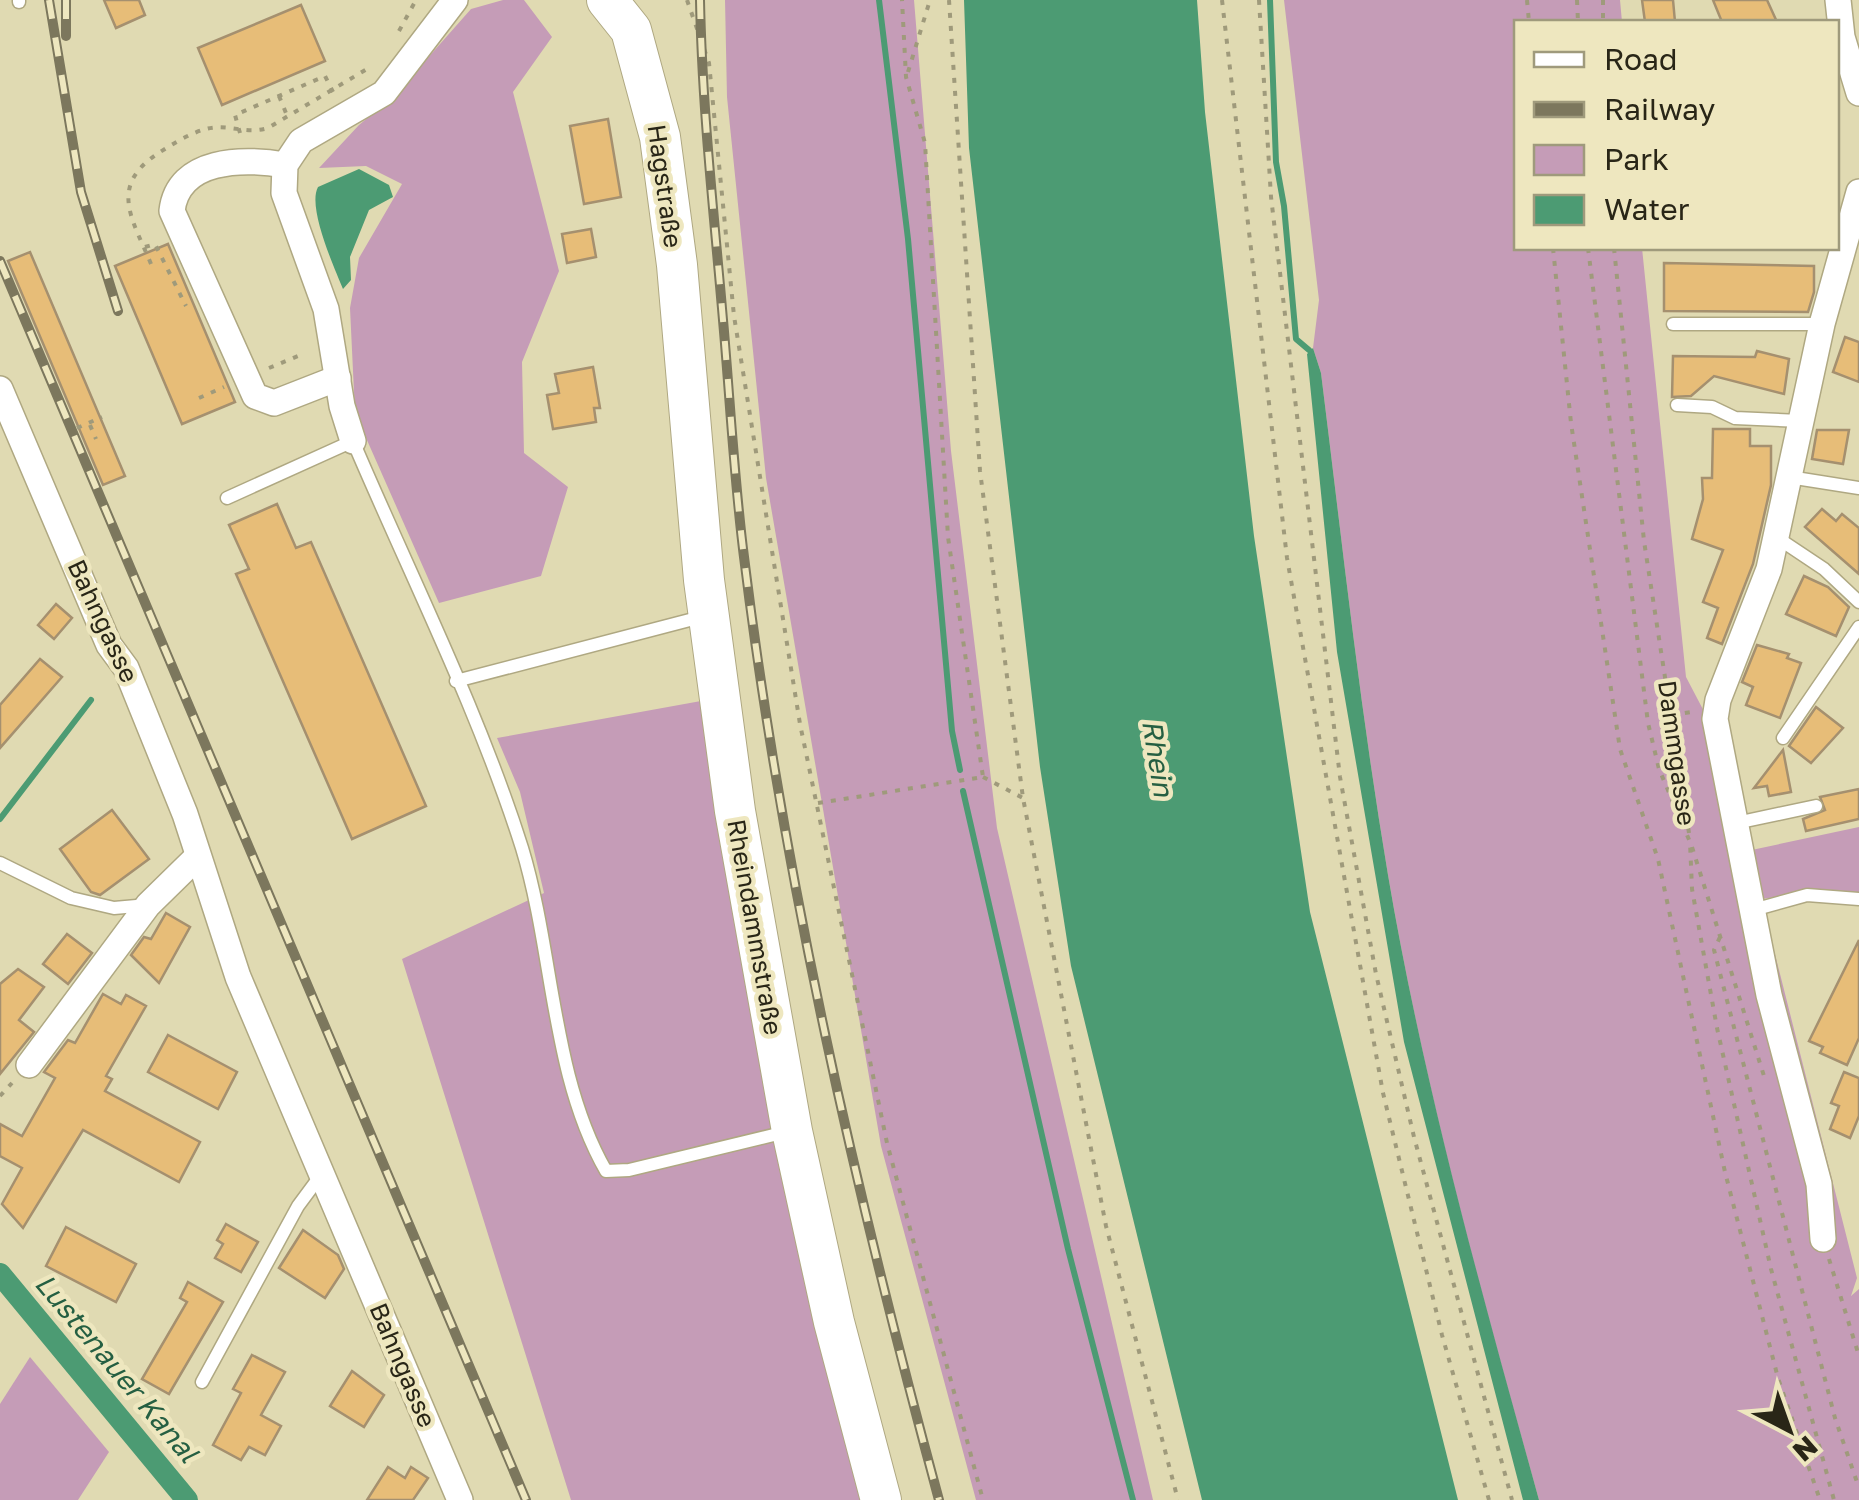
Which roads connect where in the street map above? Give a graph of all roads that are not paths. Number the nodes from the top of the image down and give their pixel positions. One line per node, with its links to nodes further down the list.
1 (455, 0): 5 (street)
2 (623, 10): 11 (main road, Hagstraße)
3 (1839, 38): 4 (street)
4 (1856, 80)
5 (285, 165): 12 (street); 12 (street)
6 (1859, 192): 7 (street, Dammgasse)
7 (1843, 224)
8 (1838, 250): 10 (street, Dammgasse)
9 (1673, 324): 10 (lane)
10 (1822, 324): 15 (street, Dammgasse)
11 (684, 344): 22 (main road, Rheindammstraße)
12 (338, 378): 16 (street)
13 (0, 389): 28 (street, Bahngasse)
14 (1678, 405): 15 (lane)
15 (1800, 421): 17 (street, Dammgasse)
16 (353, 441): 19 (lane); 24 (lane)
17 (1789, 477): 18 (lane); 20 (street, Dammgasse)
18 (1859, 488)
19 (227, 498)
20 (1776, 537): 21 (lane); 27 (street, Dammgasse)
21 (1859, 602)
22 (709, 615): 24 (lane); 34 (main road, Rheindammstraße)
23 (1859, 627): 25 (lane)
24 (456, 681): 34 (lane)
25 (1783, 738)
26 (1816, 806): 27 (lane)
27 (1736, 823): 32 (street, Dammgasse)
28 (196, 858): 31 (street); 35 (street, Bahngasse)
29 (0, 864): 31 (lane)
30 (1859, 899): 32 (lane)
31 (148, 904): 33 (street)
32 (1753, 910): 36 (street, Dammgasse)
33 (29, 1066)
34 (792, 1131): 39 (main road, Rheindammstraße)
35 (321, 1175): 37 (lane); 38 (street, Bahngasse)
36 (1823, 1239)
37 (202, 1382)
38 (460, 1500)
39 (881, 1500)

